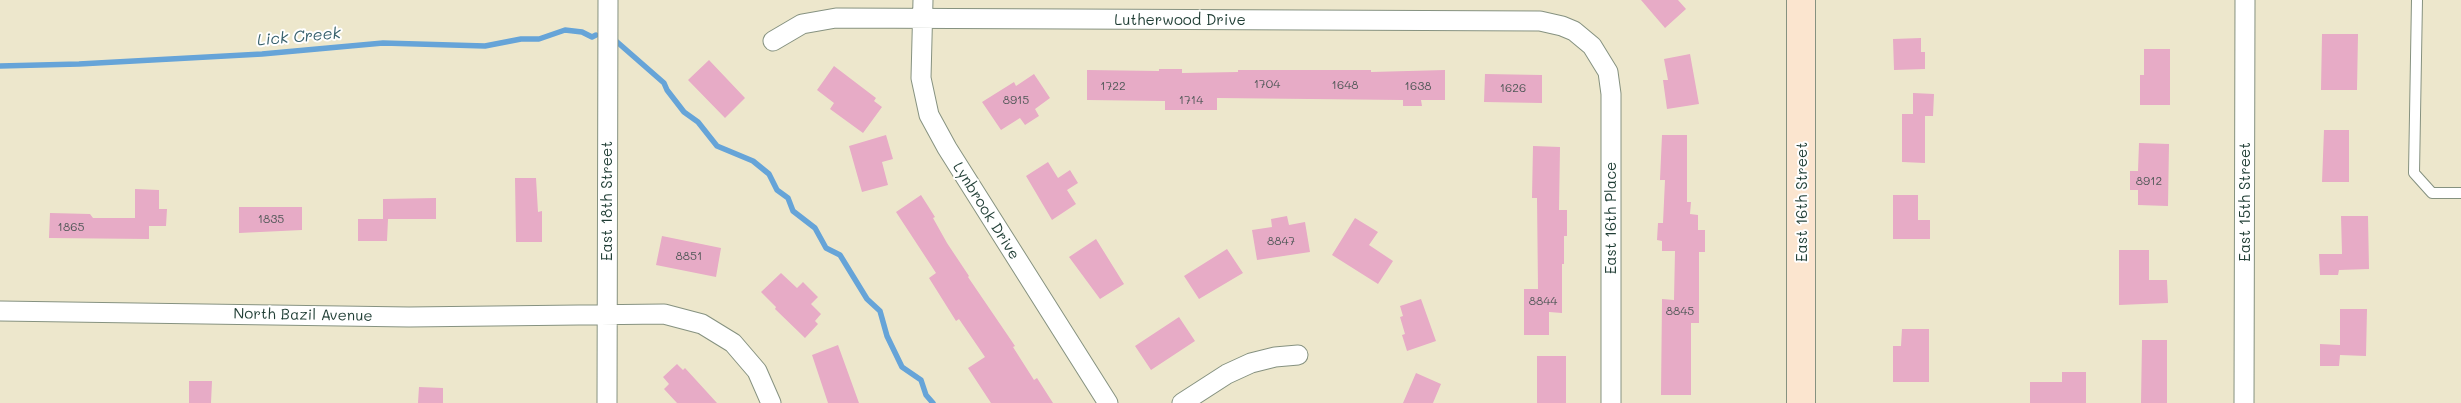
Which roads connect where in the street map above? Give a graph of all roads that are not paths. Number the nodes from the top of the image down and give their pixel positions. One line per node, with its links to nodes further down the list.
1 (608, 0): 11 (street, East 18th Street)
2 (923, 0): 6 (street, Lynbrook Drive)
3 (1801, 0): 18 (street, East 16th Street)
4 (2246, 0): 19 (street, East 15th Street)
5 (2417, 0): 9 (lane)
6 (923, 20): 7 (street, Lutherwood Drive); 8 (street, Lutherwood Drive); 15 (street, Lynbrook Drive)
7 (774, 41)
8 (1586, 41): 17 (street, East 16th Place)
9 (2461, 193)
10 (0, 311): 11 (street, North Bazil Avenue)
11 (606, 315): 13 (street, East 18th Street); 14 (street, North Bazil Avenue)
12 (1298, 356): 16 (street)
13 (607, 403)
14 (771, 403)
15 (1108, 403)
16 (1182, 403)
17 (1611, 403)
18 (1801, 403)
19 (2244, 403)

